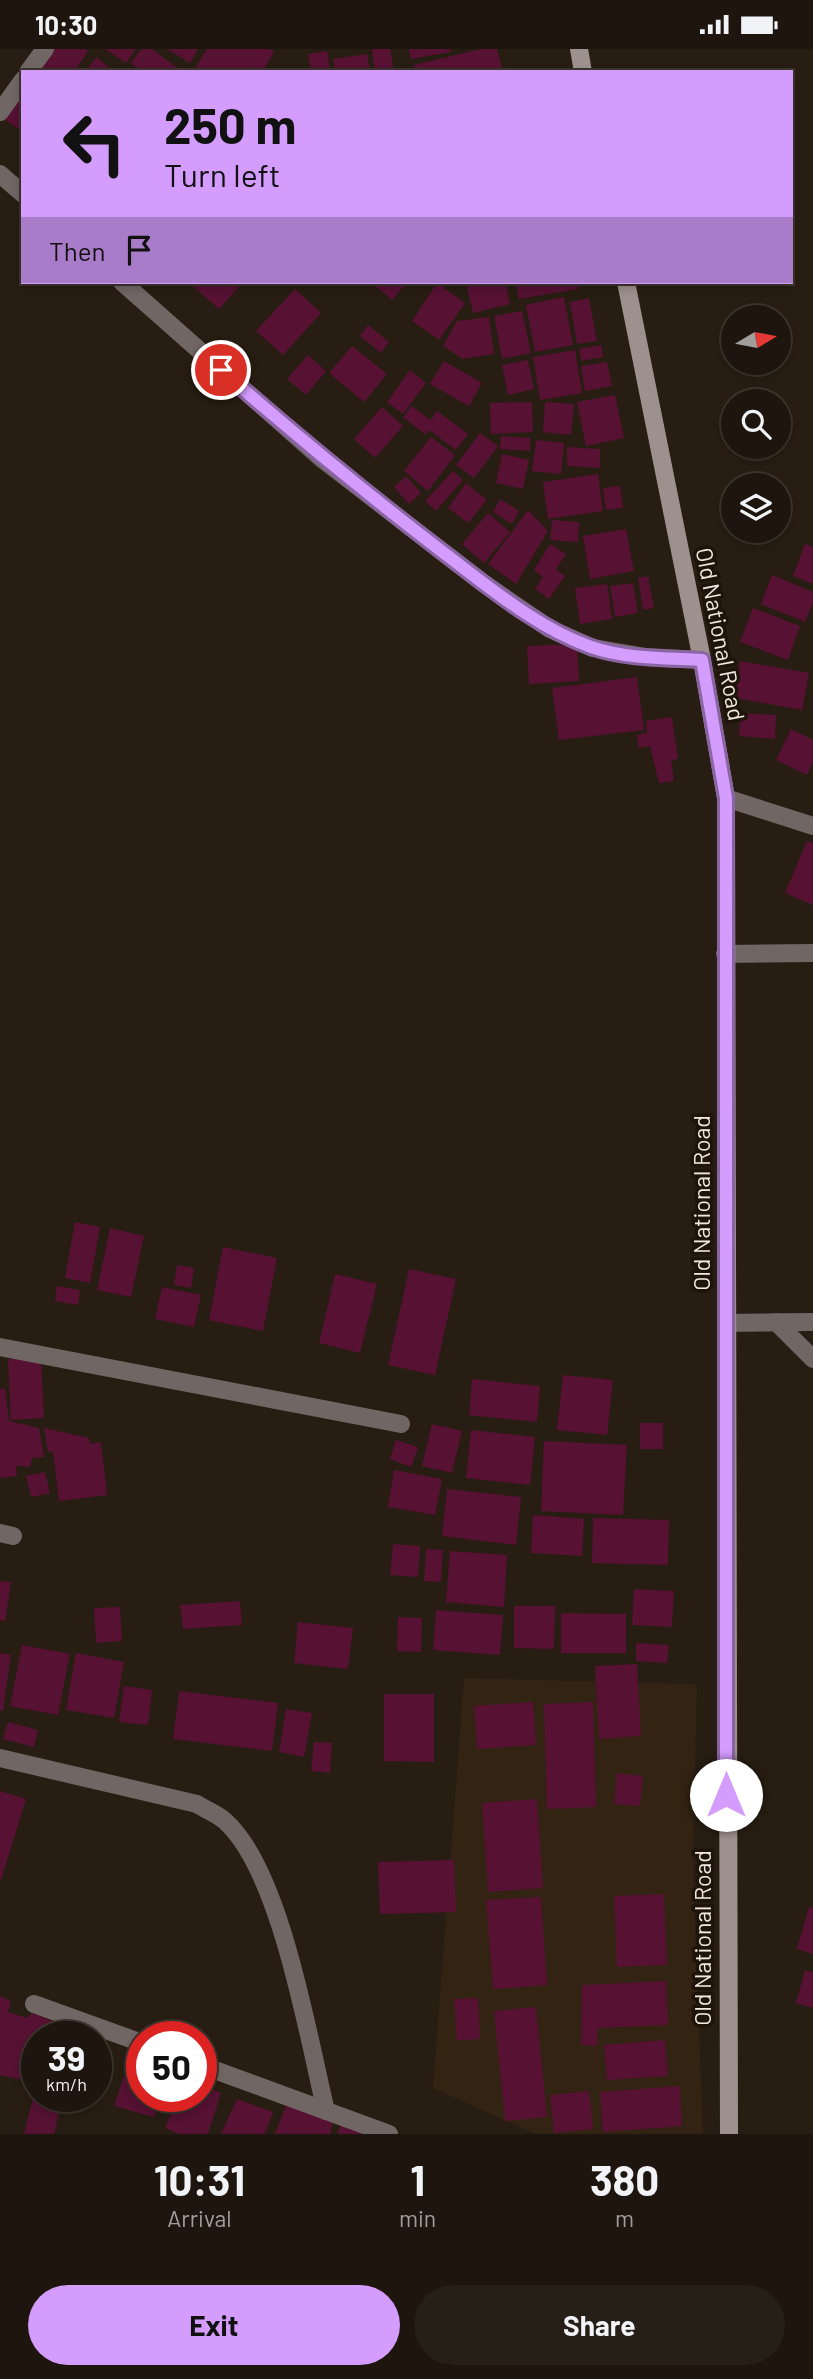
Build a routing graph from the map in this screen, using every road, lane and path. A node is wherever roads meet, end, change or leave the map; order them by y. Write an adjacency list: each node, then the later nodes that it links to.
1 (45, 49): 3 (street)
2 (579, 49): 4 (main road)
3 (30, 70)
4 (583, 70)
5 (21, 83): 6 (street)
6 (0, 112)
7 (0, 174): 8 (street)
8 (21, 192)
9 (124, 284): 11 (street)
10 (626, 284): 11 (main road, Old National Road)
11 (702, 660): 12 (main road, Old National Road)
12 (726, 798): 13 (street); 15 (main road, Old National Road)
13 (813, 826)
14 (813, 953): 15 (street)
15 (725, 954): 18 (main road, Old National Road)
16 (776, 1322): 17 (street); 18 (street); 20 (street)
17 (813, 1322)
18 (726, 1323): 28 (main road, Old National Road)
19 (0, 1347): 21 (street)
20 (813, 1359)
21 (401, 1424)
22 (0, 1758): 26 (street)
23 (34, 2004): 24 (street)
24 (126, 2037)
25 (217, 2071): 26 (street)
26 (326, 2111): 27 (street)
27 (389, 2134)
28 (729, 2134)

